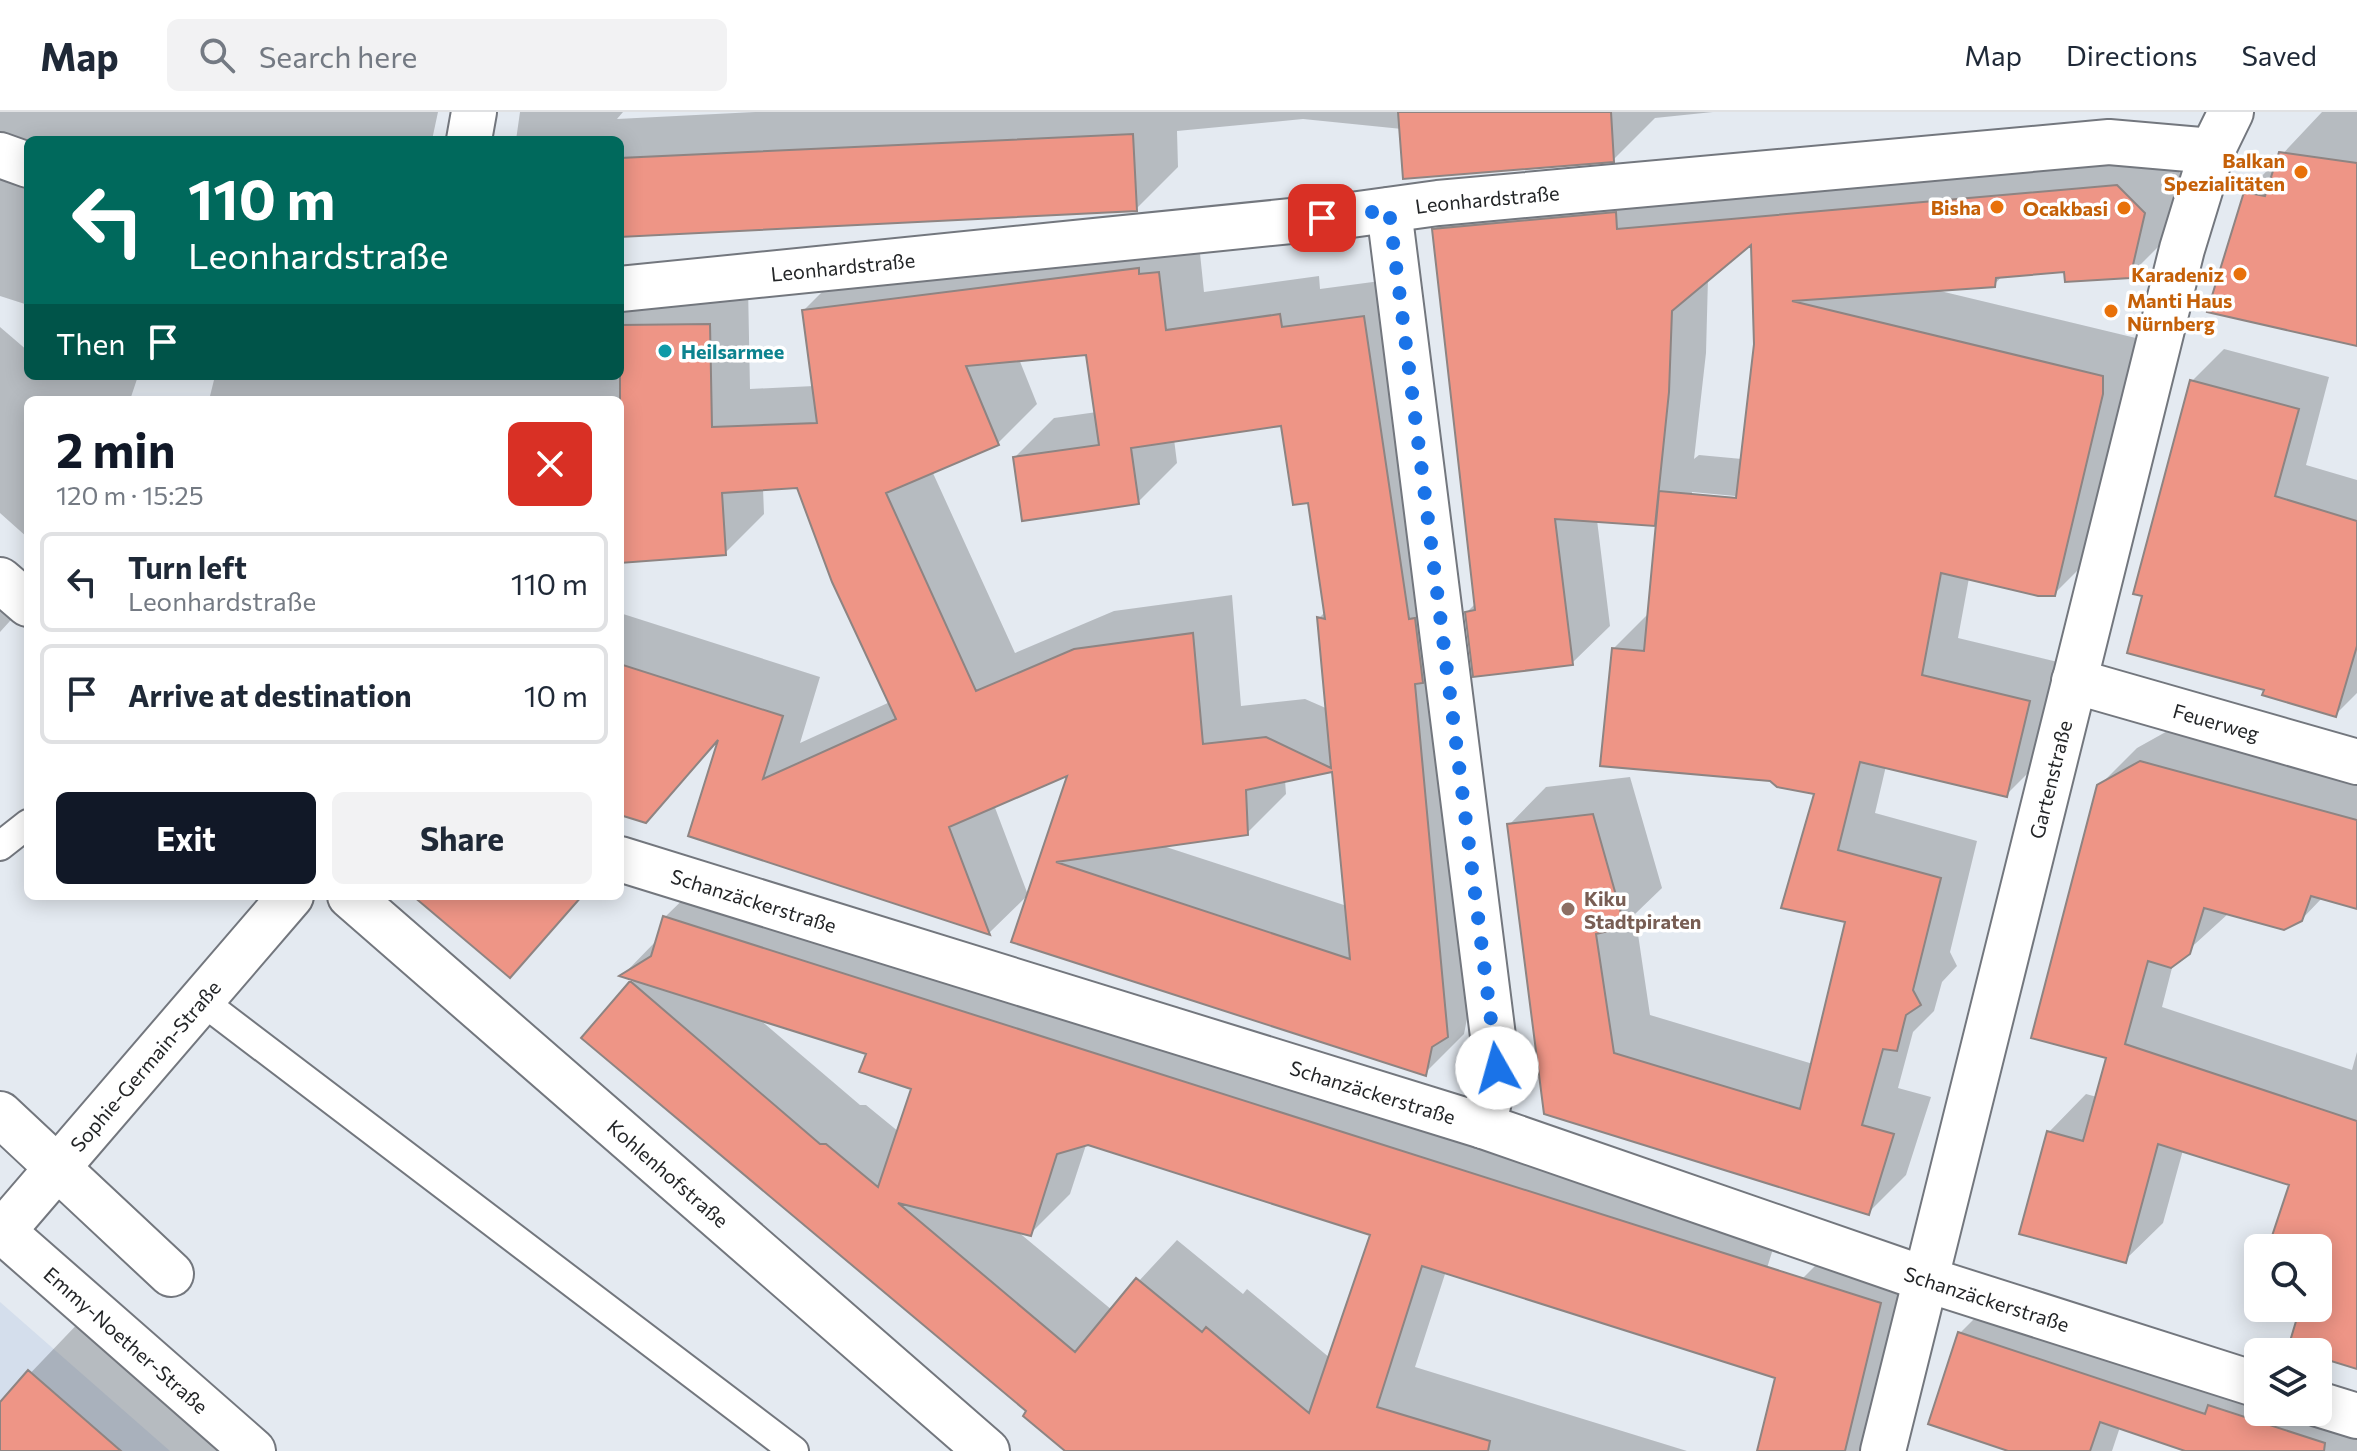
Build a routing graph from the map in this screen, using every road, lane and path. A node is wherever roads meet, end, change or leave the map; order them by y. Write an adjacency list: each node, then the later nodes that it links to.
1 (474, 112): 3 (street)
2 (2231, 112): 4 (street, Gartenstraße)
3 (470, 136)
4 (2212, 151): 7 (street, Leonhardstraße); 11 (street, Gartenstraße)
5 (0, 155): 6 (street)
6 (24, 164)
7 (1389, 210): 8 (street, Leonhardstraße); 20 (street)
8 (624, 289)
9 (0, 580): 10 (street)
10 (24, 601)
11 (2074, 681): 12 (street, Feuerweg); 24 (street, Gartenstraße)
12 (2357, 762)
13 (24, 827): 14 (lane)
14 (0, 846)
15 (630, 862): 20 (street, Schanzäckerstraße)
16 (288, 900): 18 (street, Sophie-Germain-Straße)
17 (355, 900): 30 (street, Kohlenhofstraße)
18 (202, 1001): 21 (street, Sophie-Germain-Straße); 29 (lane)
19 (0, 1114): 21 (street)
20 (1483, 1126): 24 (street, Schanzäckerstraße)
21 (59, 1169): 22 (street, Sophie-Germain-Straße); 23 (street)
22 (1, 1231): 28 (street, Emmy-Noether-Straße)
23 (171, 1274)
24 (1925, 1279): 25 (street, Schanzäckerstraße); 31 (street, Gartenstraße)
25 (2244, 1381)
26 (2332, 1408): 27 (street)
27 (2357, 1416)
28 (253, 1451)
29 (794, 1451)
30 (987, 1451)
31 (1883, 1451)

